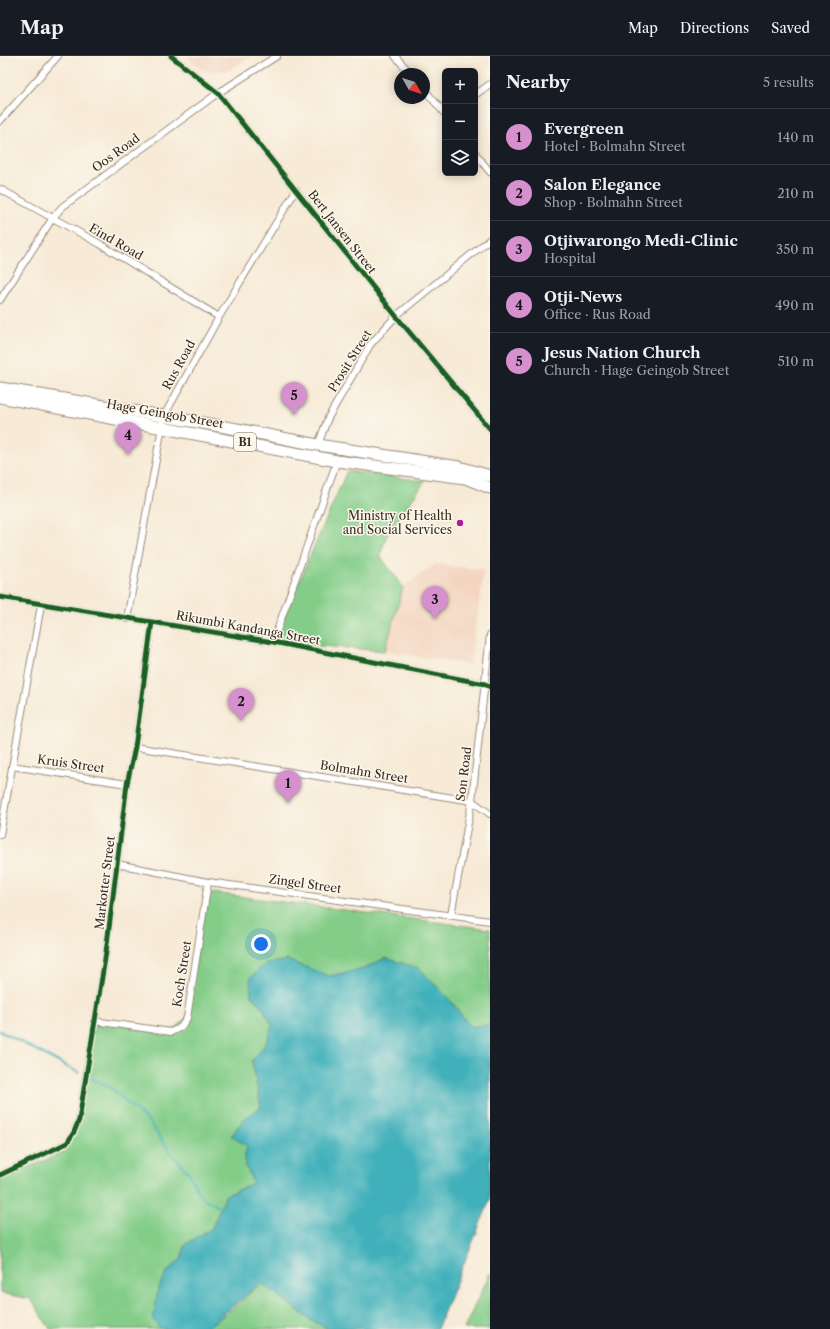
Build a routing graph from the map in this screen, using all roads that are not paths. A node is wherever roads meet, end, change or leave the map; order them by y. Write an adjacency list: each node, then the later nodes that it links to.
1 (58, 56): 11 (street)
2 (171, 56): 7 (street, Bert Jansen Street)
3 (277, 56): 7 (street, Oos Road)
4 (396, 56): 5 (street)
5 (406, 68)
6 (490, 84): 8 (street)
7 (218, 93): 15 (street, Bert Jansen Street); 16 (street, Oos Road)
8 (478, 93)
9 (430, 96): 10 (street)
10 (442, 110)
11 (0, 121)
12 (478, 157): 13 (street)
13 (490, 172)
14 (0, 189): 16 (street, Eind Road)
15 (296, 190): 19 (street, Bert Jansen Street); 20 (street, Rus Road)
16 (52, 219): 18 (street, Oos Road); 20 (street, Eind Road)
17 (490, 238): 19 (street, Prosit Street)
18 (0, 300)
19 (396, 316): 25 (street, Bert Jansen Street); 26 (street, Prosit Street)
20 (219, 317): 23 (street, Rus Road)
21 (0, 388): 23 (highway, Hage Geingob Street / B1)
22 (0, 397): 24 (highway, Hage Geingob Street / B1)
23 (164, 416): 24 (street, Rus Road); 26 (highway, Hage Geingob Street / B1)
24 (161, 427): 27 (highway, Hage Geingob Street / B1); 32 (street, Rus Road)
25 (490, 429)
26 (318, 445): 28 (highway, Hage Geingob Street / B1)
27 (337, 460): 29 (highway, Hage Geingob Street / B1); 35 (street)
28 (490, 476)
29 (490, 488)
30 (0, 597): 31 (street, Rikumbi Kandanga Street)
31 (41, 605): 32 (street, Rikumbi Kandanga Street); 38 (street)
32 (127, 619): 33 (street, Rikumbi Kandanga Street)
33 (152, 622): 35 (street, Rikumbi Kandanga Street); 37 (street, Markotter Street)
34 (490, 635): 36 (street, Son Road)
35 (273, 642): 36 (street, Rikumbi Kandanga Street)
36 (488, 685): 40 (street, Son Road)
37 (135, 747): 39 (street, Markotter Street); 40 (street, Bolmahn Street)
38 (12, 766): 39 (street, Kruis Street); 42 (street)
39 (127, 784): 43 (street, Markotter Street)
40 (472, 801): 41 (street, Bolmahn Street); 45 (street, Son Road)
41 (490, 814)
42 (0, 835)
43 (117, 864): 44 (street, Zingel Street); 47 (street, Markotter Street)
44 (208, 882): 45 (street, Zingel Street); 47 (street, Koch Street)
45 (451, 916): 46 (street, Zingel Street)
46 (490, 921)
47 (94, 1021): 48 (street, Markotter Street)
48 (0, 1175)

